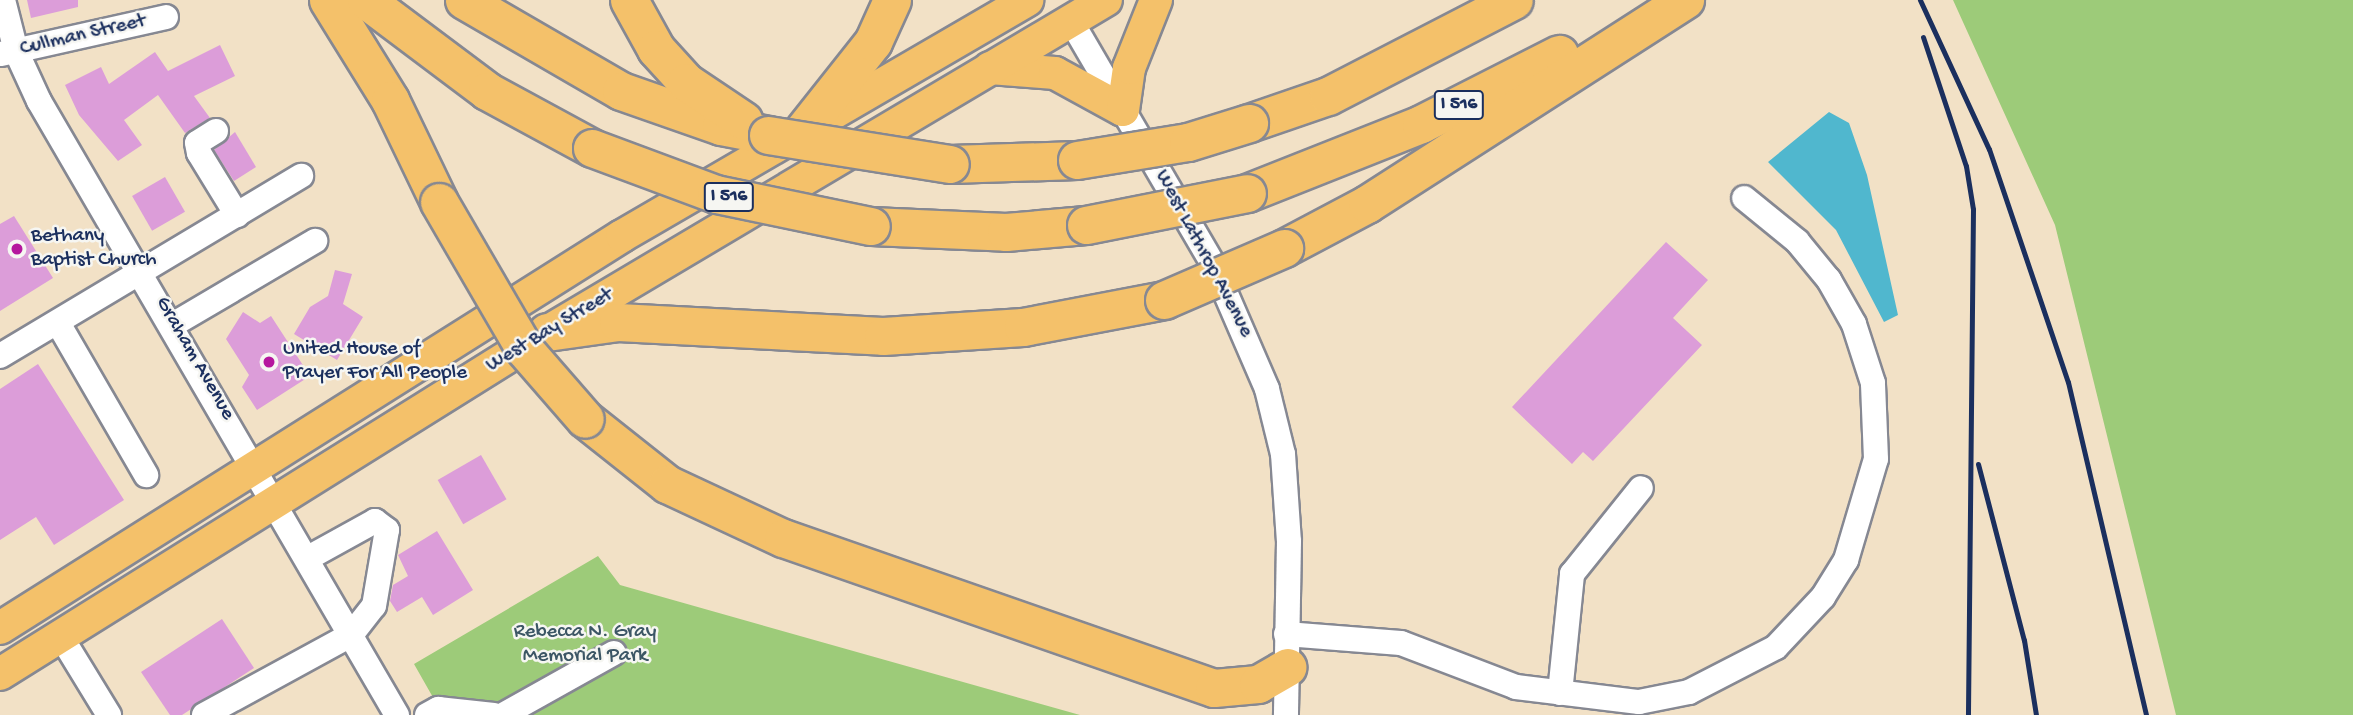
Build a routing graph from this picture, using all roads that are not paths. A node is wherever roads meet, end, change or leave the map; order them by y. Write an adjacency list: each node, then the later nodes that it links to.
1 (3, 0): 17 (street, Graham Avenue)
2 (328, 0): 43 (highway, bridge)
3 (366, 0): 12 (highway, I 516, bridge)
4 (464, 0): 20 (highway)
5 (629, 0): 20 (highway)
6 (892, 0): 21 (highway)
7 (979, 0): 16 (main road)
8 (1027, 0): 16 (main road, West Bay Street)
9 (1106, 0): 14 (main road, West Bay Street)
10 (1156, 0): 19 (main road)
11 (1514, 0): 20 (highway, bridge)
12 (1663, 0)
13 (1685, 0): 30 (highway, bridge)
14 (1065, 11): 18 (main road, West Bay Street); 19 (street, West Lathrop Avenue)
15 (166, 17): 17 (street, Cullman Street)
16 (945, 47): 21 (main road, West Bay Street)
17 (8, 52): 27 (street, Graham Avenue)
18 (988, 68): 19 (main road); 30 (main road, West Bay Street)
19 (1123, 110): 40 (street, West Lathrop Avenue)
20 (723, 118)
21 (804, 129): 32 (main road, West Bay Street)
22 (216, 131): 25 (street)
23 (301, 176): 25 (street)
24 (1744, 198): 44 (street)
25 (237, 215): 27 (street)
26 (315, 241): 29 (street)
27 (143, 272): 28 (street); 29 (street, Graham Avenue)
28 (58, 323): 31 (street); 33 (street)
29 (174, 324): 32 (street, Graham Avenue)
30 (547, 332): 35 (main road, West Bay Street)
31 (0, 356)
32 (257, 469): 35 (street, Graham Avenue); 37 (main road, West Bay Street)
33 (146, 475)
34 (1641, 488): 44 (street)
35 (275, 500): 36 (street, Graham Avenue); 38 (main road, West Bay Street)
36 (308, 558): 39 (street, Graham Avenue); 39 (street)
37 (0, 628)
38 (60, 635): 42 (main road, West Bay Street); 45 (street)
39 (351, 635): 46 (street); 47 (street, Graham Avenue)
40 (1287, 651): 43 (highway); 44 (street); 52 (street, West Lathrop Avenue)
41 (614, 653): 50 (street)
42 (0, 674)
43 (1174, 675): 51 (highway)
44 (1560, 692)
45 (109, 715)
46 (204, 715)
47 (397, 715)
48 (427, 715): 49 (street)
49 (494, 715)
50 (503, 715)
51 (1219, 715)
52 (1286, 715)

